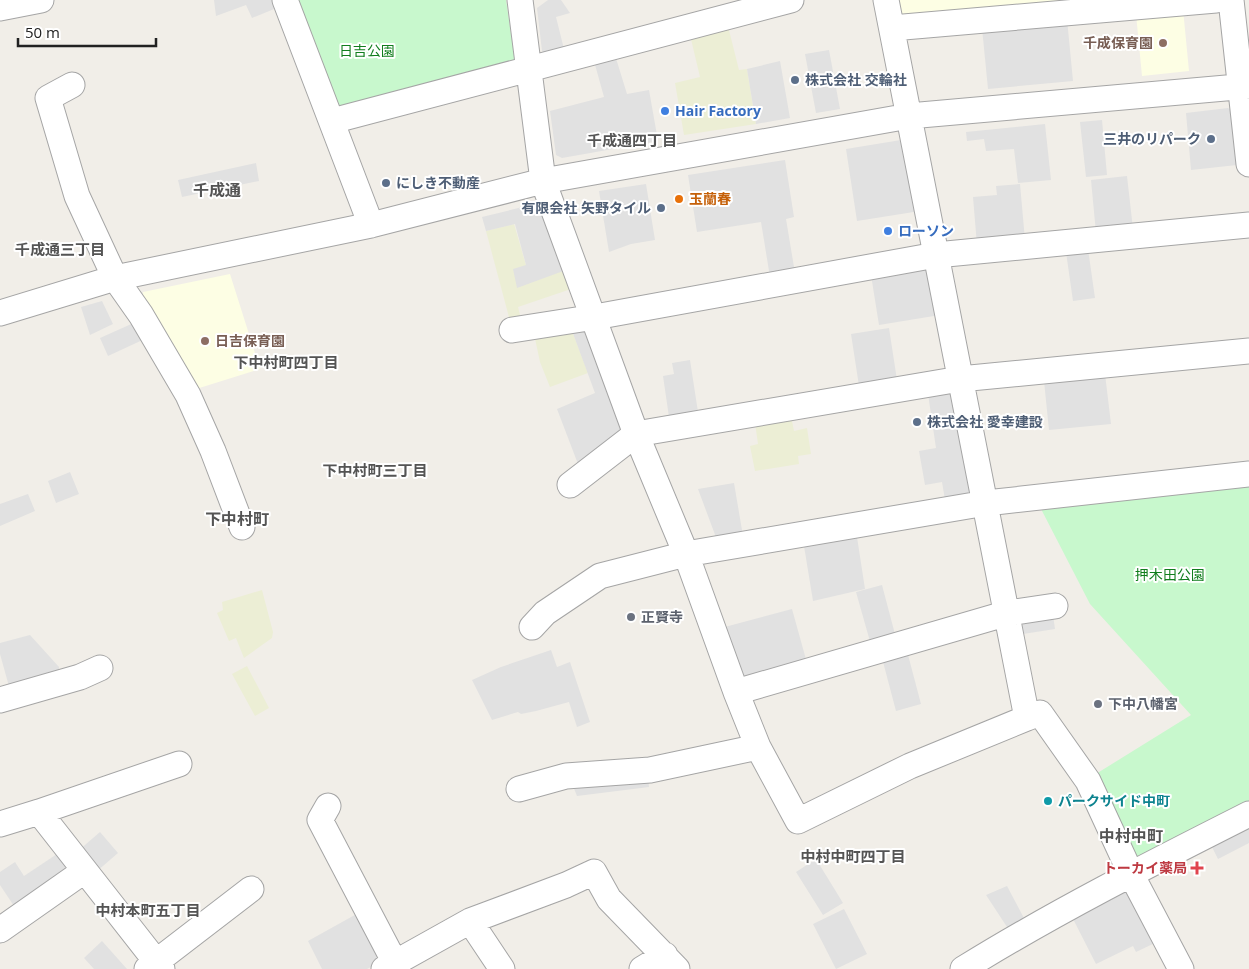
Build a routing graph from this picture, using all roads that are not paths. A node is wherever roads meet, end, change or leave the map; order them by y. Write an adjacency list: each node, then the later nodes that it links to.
1 (41, 0): 8 (street)
2 (284, 0): 14 (street)
3 (791, 0): 10 (street)
4 (886, 0): 9 (street)
5 (1216, 0): 9 (street)
6 (1231, 0): 12 (street)
7 (525, 3): 10 (street)
8 (0, 8)
9 (892, 28): 13 (street)
10 (529, 69): 14 (street); 16 (street)
11 (72, 85): 20 (street)
12 (1245, 86): 13 (street); 15 (street)
13 (909, 116): 16 (street); 19 (street)
14 (332, 121): 17 (street)
15 (1249, 164)
16 (544, 181): 17 (street); 22 (street)
17 (371, 225): 20 (street)
18 (1249, 225): 19 (street)
19 (936, 255): 22 (street); 25 (street)
20 (115, 278): 21 (street); 30 (street)
21 (0, 313)
22 (595, 317): 23 (street); 26 (street)
23 (512, 330)
24 (1249, 350): 25 (street)
25 (960, 380): 26 (street); 29 (street)
26 (636, 434): 28 (street); 31 (street)
27 (1249, 474): 29 (street)
28 (570, 484)
29 (986, 503): 31 (street); 33 (street)
30 (242, 527)
31 (686, 554): 34 (street); 36 (street)
32 (1055, 606): 33 (street)
33 (1008, 613): 36 (street); 38 (street)
34 (532, 627)
35 (100, 668): 37 (street)
36 (736, 692): 39 (street)
37 (0, 700)
38 (1028, 718): 39 (street); 47 (street)
39 (758, 747): 41 (street)
40 (179, 764): 43 (street)
41 (519, 789)
42 (328, 806): 53 (street)
43 (39, 812): 45 (street); 46 (street)
44 (1249, 814): 47 (street)
45 (0, 824)
46 (84, 871): 50 (street); 52 (street)
47 (1131, 874): 56 (street); 57 (street)
48 (251, 889): 52 (street)
49 (470, 921): 51 (street); 53 (street); 54 (street)
50 (0, 930)
51 (671, 962): 55 (street)
52 (155, 966)
53 (389, 966)
54 (502, 969)
55 (642, 969)
56 (963, 969)
57 (1182, 969)

